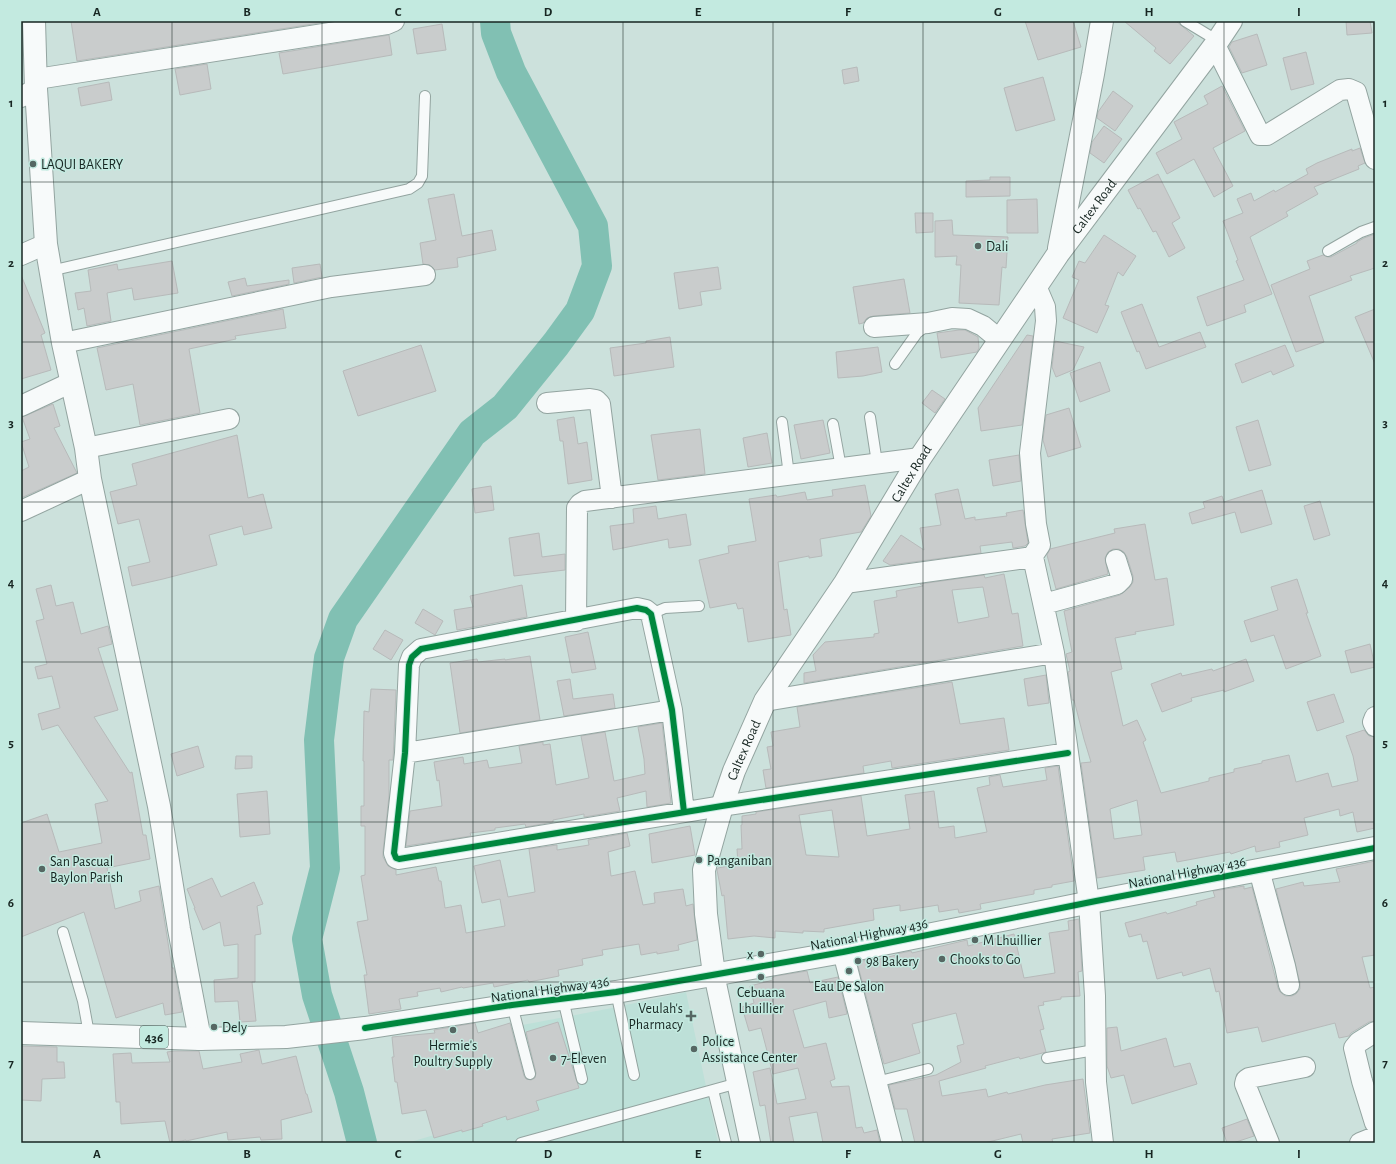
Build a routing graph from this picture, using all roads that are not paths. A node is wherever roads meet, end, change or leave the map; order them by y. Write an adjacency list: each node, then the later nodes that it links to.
1 (34, 21): 7 (street)
2 (394, 21): 7 (street)
3 (1102, 21): 13 (street)
4 (1185, 21): 6 (lane)
5 (1231, 21): 6 (street, Caltex Road)
6 (1216, 43): 9 (street); 13 (street, Caltex Road)
7 (31, 88): 11 (street)
8 (425, 96): 15 (lane)
9 (1375, 159)
10 (1375, 227): 12 (lane)
11 (46, 244): 14 (street); 15 (street)
12 (1328, 251)
13 (1058, 254): 17 (street, Caltex Road)
14 (21, 255)
15 (50, 271): 21 (street)
16 (425, 275): 21 (street)
17 (1036, 286): 20 (street, Caltex Road); 38 (street)
18 (928, 323): 19 (street); 20 (street); 22 (lane)
19 (874, 327)
20 (1000, 340): 31 (street, Caltex Road)
21 (63, 343): 23 (street)
22 (895, 364)
23 (72, 382): 25 (street); 30 (street)
24 (547, 403): 36 (street)
25 (21, 406)
26 (870, 417): 32 (lane)
27 (229, 419): 30 (street)
28 (782, 422): 34 (lane)
29 (834, 424): 33 (lane)
30 (86, 448): 35 (street)
31 (920, 458): 32 (street); 40 (street, Caltex Road)
32 (877, 463): 33 (street)
33 (841, 468): 34 (street)
34 (789, 475): 36 (street)
35 (90, 479): 37 (street); 67 (street)
36 (612, 498): 44 (street)
37 (21, 511)
38 (1032, 557): 40 (street); 41 (street)
39 (1116, 560): 41 (street)
40 (845, 583): 46 (street, Caltex Road)
41 (1044, 604): 45 (street)
42 (699, 606): 43 (lane)
43 (651, 614): 44 (street); 47 (street)
44 (576, 621): 50 (street)
45 (1054, 653): 46 (street); 51 (street)
46 (765, 701): 52 (street, Caltex Road)
47 (672, 710): 50 (street); 53 (street)
48 (1375, 717): 49 (street)
49 (1375, 726)
50 (405, 753): 53 (street)
51 (1068, 753): 52 (street); 56 (street)
52 (722, 806): 53 (street); 59 (street, Caltex Road)
53 (684, 812)
54 (1375, 848): 55 (street, National Highway 436 / 436)
55 (1259, 870): 56 (street, National Highway 436 / 436); 60 (street)
56 (1089, 902): 58 (street, National Highway 436 / 436); 68 (street)
57 (63, 932): 66 (lane)
58 (843, 952): 59 (street, National Highway 436 / 436); 75 (street)
59 (714, 974): 61 (street, National Highway 436 / 436); 76 (street)
60 (1289, 985)
61 (616, 992): 62 (street, National Highway 436 / 436); 73 (lane)
62 (563, 999): 63 (street, National Highway 436 / 436); 74 (lane)
63 (512, 1006): 67 (street, National Highway 436 / 436); 72 (lane)
64 (1375, 1032): 78 (street)
65 (21, 1033): 66 (street, National Highway 436 / 436)
66 (90, 1034): 67 (street, National Highway 436 / 436)
67 (200, 1039)
68 (1096, 1050): 69 (lane); 84 (street)
69 (1047, 1058)
70 (1305, 1067): 85 (street)
71 (928, 1069): 75 (lane)
72 (530, 1074)
73 (634, 1075)
74 (582, 1079)
75 (876, 1082): 83 (street)
76 (738, 1083): 77 (lane); 82 (street)
77 (713, 1090): 80 (lane); 81 (lane)
78 (1375, 1123)
79 (1375, 1137): 86 (street)
80 (521, 1143)
81 (726, 1143)
82 (750, 1143)
83 (892, 1143)
84 (1103, 1143)
85 (1269, 1143)
86 (1360, 1143)

